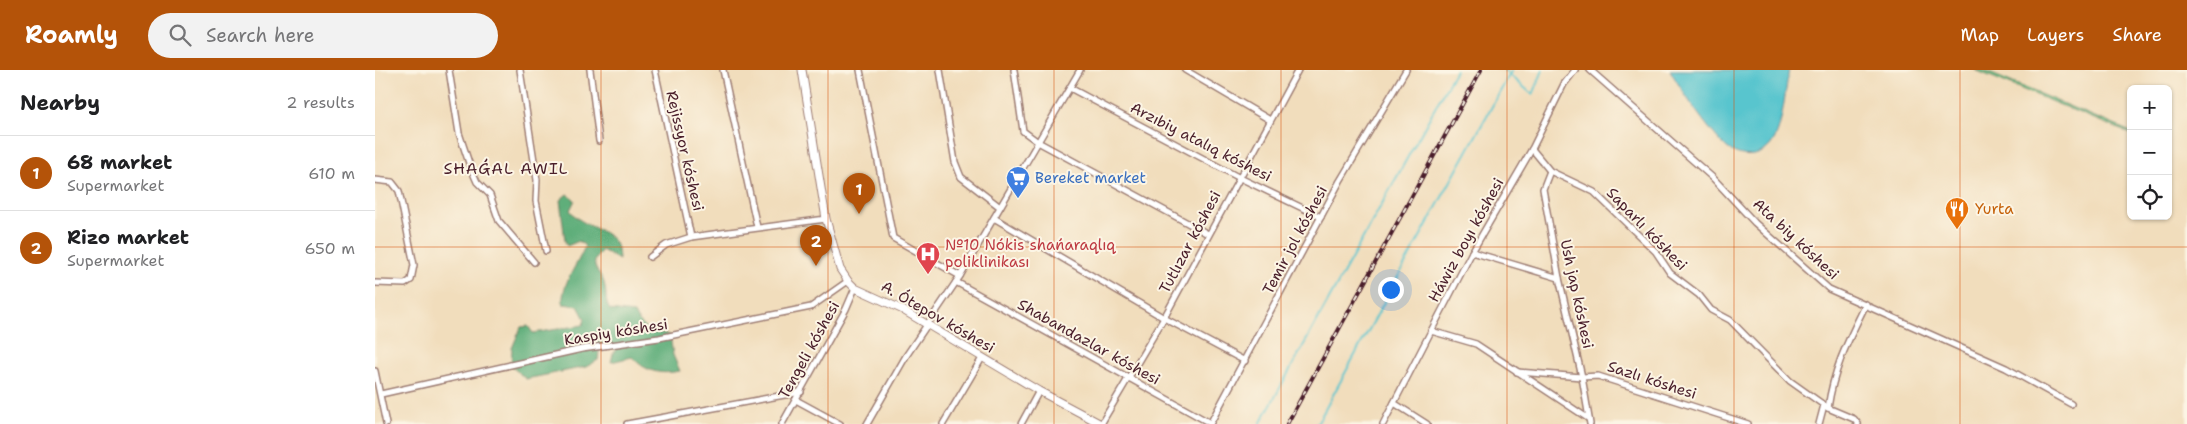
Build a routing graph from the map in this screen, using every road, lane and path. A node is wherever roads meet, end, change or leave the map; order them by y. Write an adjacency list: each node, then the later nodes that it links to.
1 (449, 70): 34 (street)
2 (521, 70): 31 (street)
3 (590, 70): 18 (street)
4 (655, 70): 30 (street, Rejissyor kóshesi)
5 (723, 70): 28 (street)
6 (802, 70): 27 (street, A. Ótepov kóshesi)
7 (860, 70): 35 (street)
8 (940, 70): 24 (street)
9 (1014, 70): 19 (street)
10 (1080, 70): 16 (street)
11 (1185, 70): 17 (street)
12 (1298, 70): 17 (street, Tutlızar kóshesi)
13 (1406, 70): 25 (street, Temir jol kóshesi)
14 (1575, 70): 20 (street, Háwiz boyı kóshesi)
15 (1589, 70): 41 (street, Ata biy kóshesi)
16 (1070, 88): 19 (street); 22 (street, Arzıbiy atalıq kóshesi)
17 (1270, 120): 22 (street, Tutlızar kóshesi)
18 (599, 141)
19 (1038, 142): 24 (street); 29 (street)
20 (1532, 149): 21 (street, Saparlı kóshesi); 32 (street, Háwiz boyı kóshesi)
21 (1550, 171): 36 (street, Ush jap kóshesi); 57 (street, Saparlı kóshesi)
22 (1238, 178): 25 (street, Arzıbiy atalıq kóshesi); 29 (street, Tutlızar kóshesi)
23 (375, 180): 39 (street)
24 (1000, 207): 26 (street)
25 (1321, 217): 46 (street, Temir jol kóshesi)
26 (994, 218): 35 (street); 42 (street)
27 (826, 219): 28 (street); 37 (street, A. Ótepov kóshesi)
28 (757, 227): 30 (street)
29 (1207, 234): 42 (street, Tutlızar kóshesi)
30 (691, 237): 33 (street)
31 (546, 251)
32 (1472, 252): 36 (street); 44 (street, Háwiz boyı kóshesi)
33 (650, 258)
34 (534, 262)
35 (960, 276): 38 (street)
36 (1559, 278): 49 (street, Ush jap kóshesi)
37 (848, 281): 40 (street, A. Ótepov kóshesi); 53 (street, Kaspiy kóshesi)
38 (956, 282): 43 (street); 50 (street, Shabandazlar kóshesi)
39 (375, 283)
40 (855, 288): 43 (street, A. Ótepov kóshesi); 52 (street, Tengeli kóshesi)
41 (1866, 304): 56 (street, Ata biy kóshesi); 57 (street)
42 (1164, 318): 46 (street); 50 (street, Tutlızar kóshesi)
43 (927, 323): 45 (street, A. Ótepov kóshesi); 64 (street)
44 (1431, 331): 48 (street, Sazlı kóshesi); 55 (street, Háwiz boyı kóshesi)
45 (983, 358): 51 (street, A. Ótepov kóshesi); 65 (street)
46 (1245, 361): 68 (street, Temir jol kóshesi)
47 (375, 371): 53 (street)
48 (1517, 372): 49 (street, Sazlı kóshesi); 59 (street, Sazlı kóshesi)
49 (1582, 377): 58 (street, Sazlı kóshesi); 59 (street, Ush jap kóshesi)
50 (1129, 379): 67 (street, Tutlızar kóshesi); 68 (street, Shabandazlar kóshesi)
51 (1039, 391): 66 (street); 67 (street, A. Ótepov kóshesi)
52 (801, 392): 54 (street, Tengeli kóshesi); 61 (street)
53 (381, 394): 60 (street)
54 (796, 400): 62 (street, Tengeli kóshesi); 63 (street)
55 (1394, 403): 69 (street, Háwiz boyı kóshesi); 70 (street)
56 (2071, 404)
57 (1826, 407): 72 (street); 73 (street, Saparlı kóshesi)
58 (1726, 421): 71 (street, Sazlı kóshesi)
59 (1589, 422)
60 (386, 424)
61 (627, 424)
62 (782, 424)
63 (839, 424)
64 (867, 424)
65 (943, 424)
66 (1021, 424)
67 (1101, 424)
68 (1210, 424)
69 (1383, 424)
70 (1427, 424)
71 (1748, 424)
72 (1819, 424)
73 (1858, 424)

